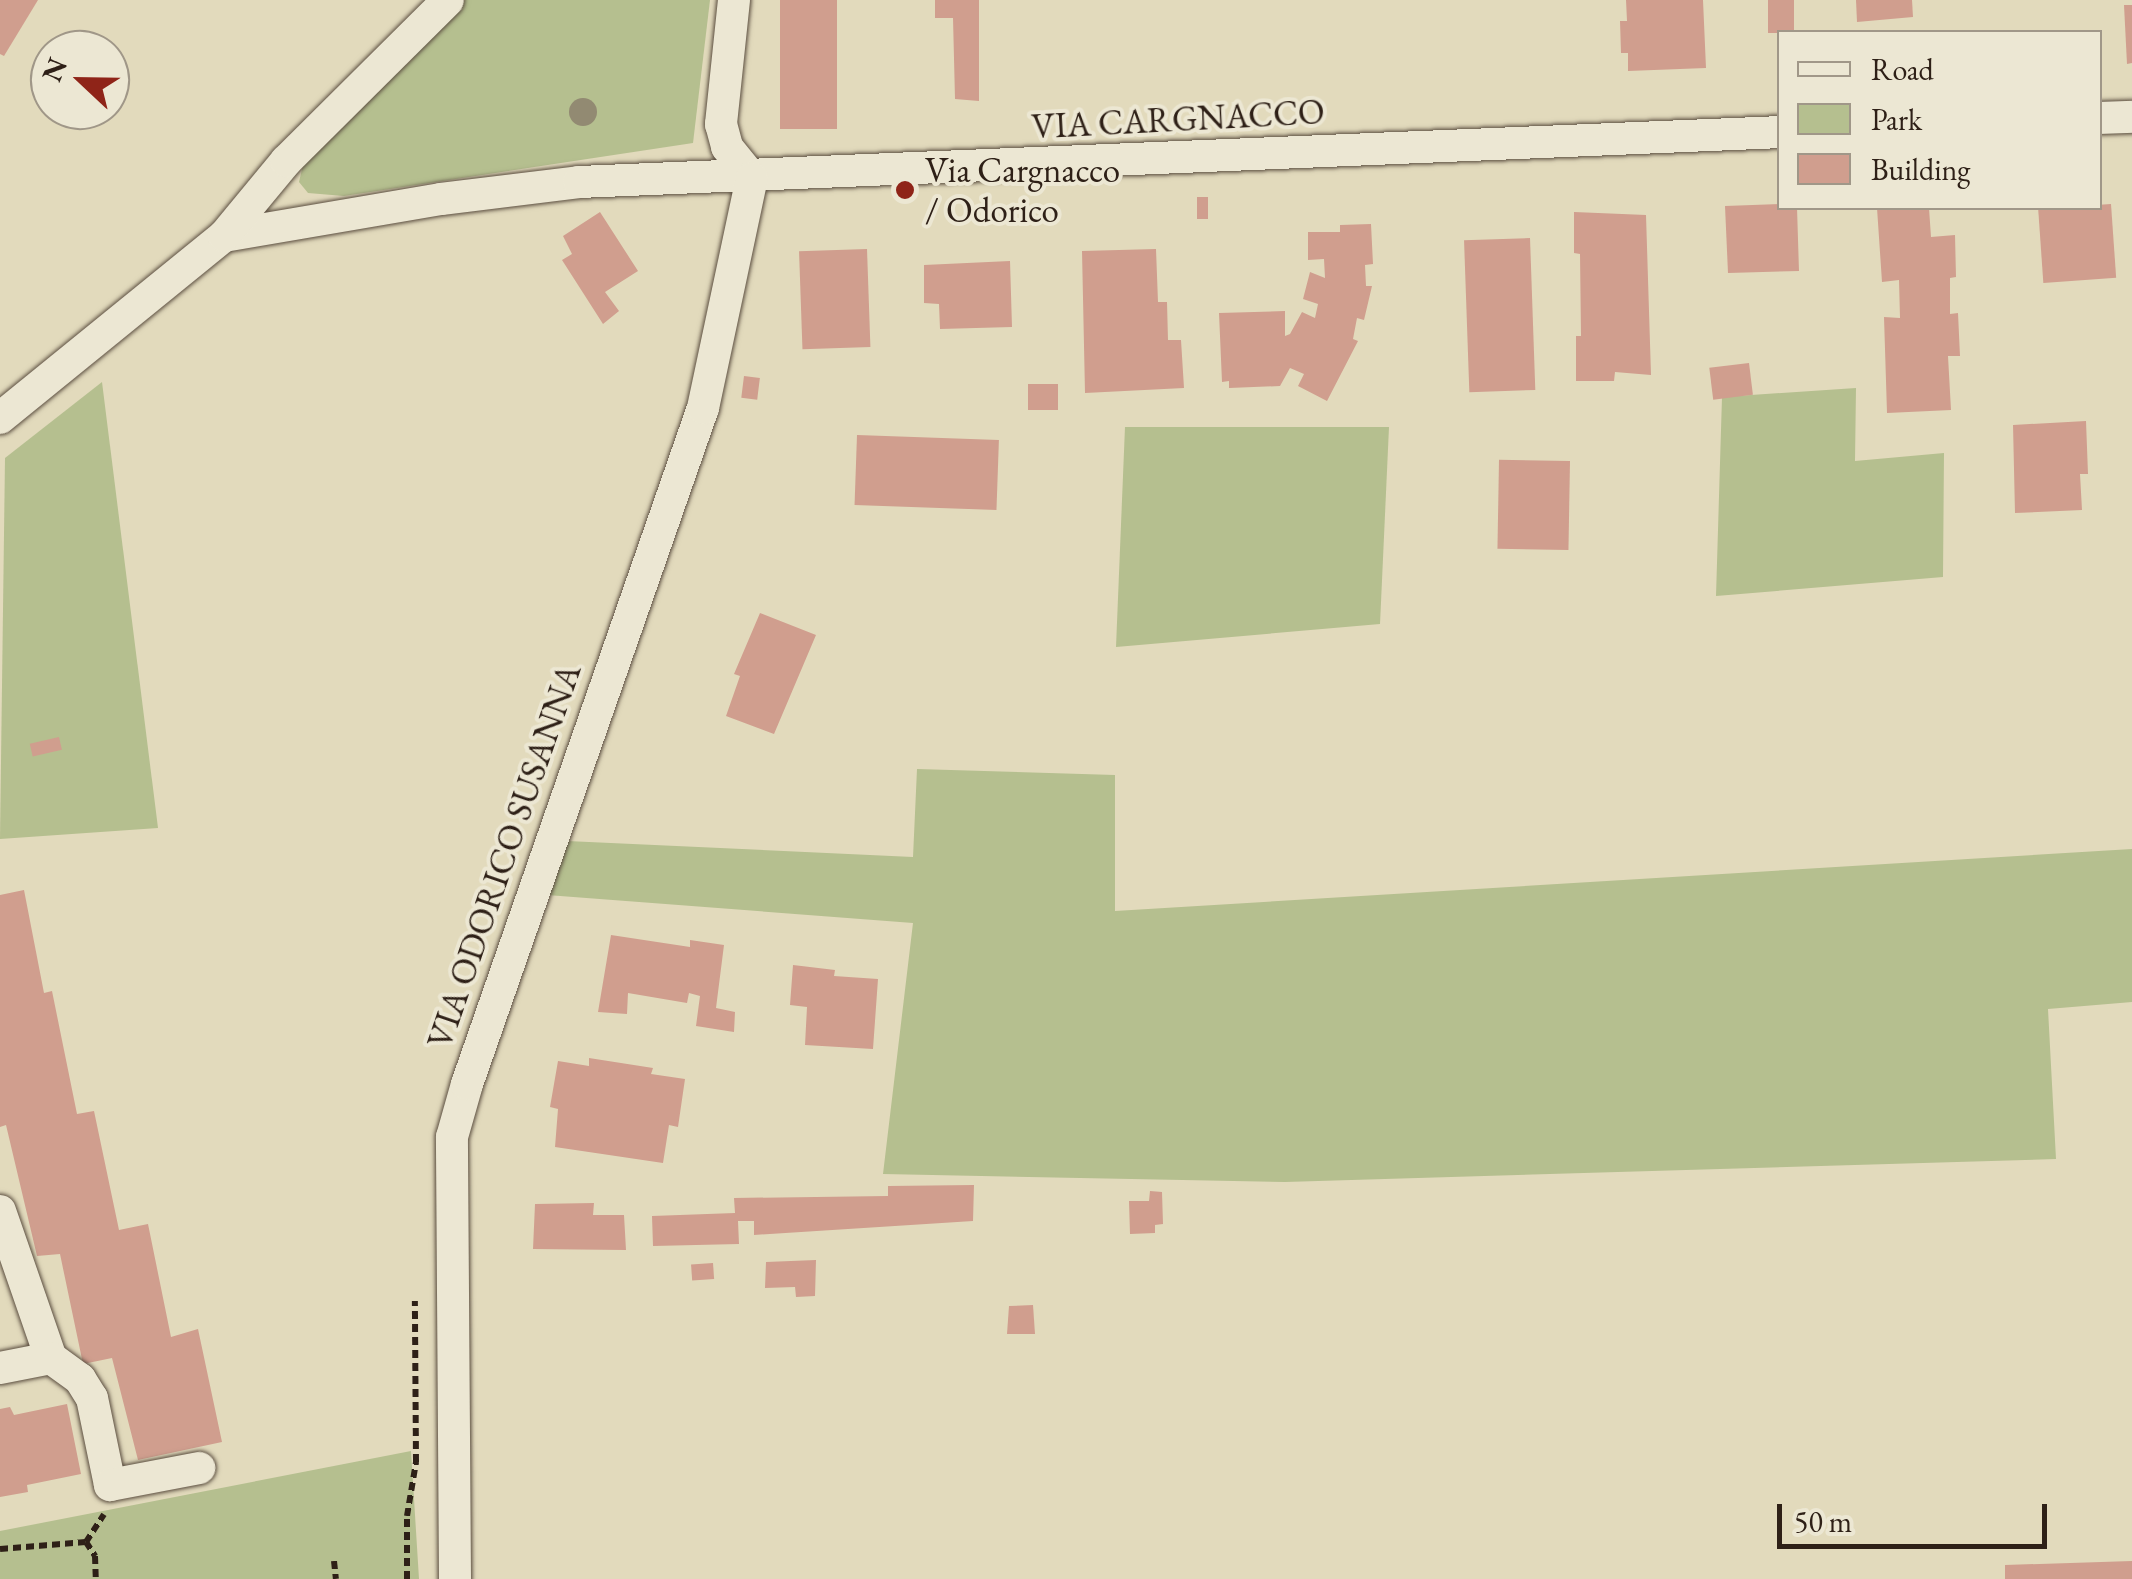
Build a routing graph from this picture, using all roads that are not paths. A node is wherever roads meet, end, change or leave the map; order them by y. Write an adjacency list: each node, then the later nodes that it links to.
1 (448, 0): 7 (street)
2 (734, 0): 6 (street)
3 (2132, 117): 4 (street)
4 (2102, 118)
5 (1777, 132): 6 (street, VIA CARGNACCO)
6 (752, 178): 7 (street, VIA CARGNACCO); 13 (street, VIA ODORICO SUSANNA)
7 (224, 236): 8 (street)
8 (0, 418)
9 (0, 1212): 10 (street)
10 (52, 1358): 11 (street); 12 (street)
11 (0, 1368)
12 (199, 1468)
13 (455, 1579)

